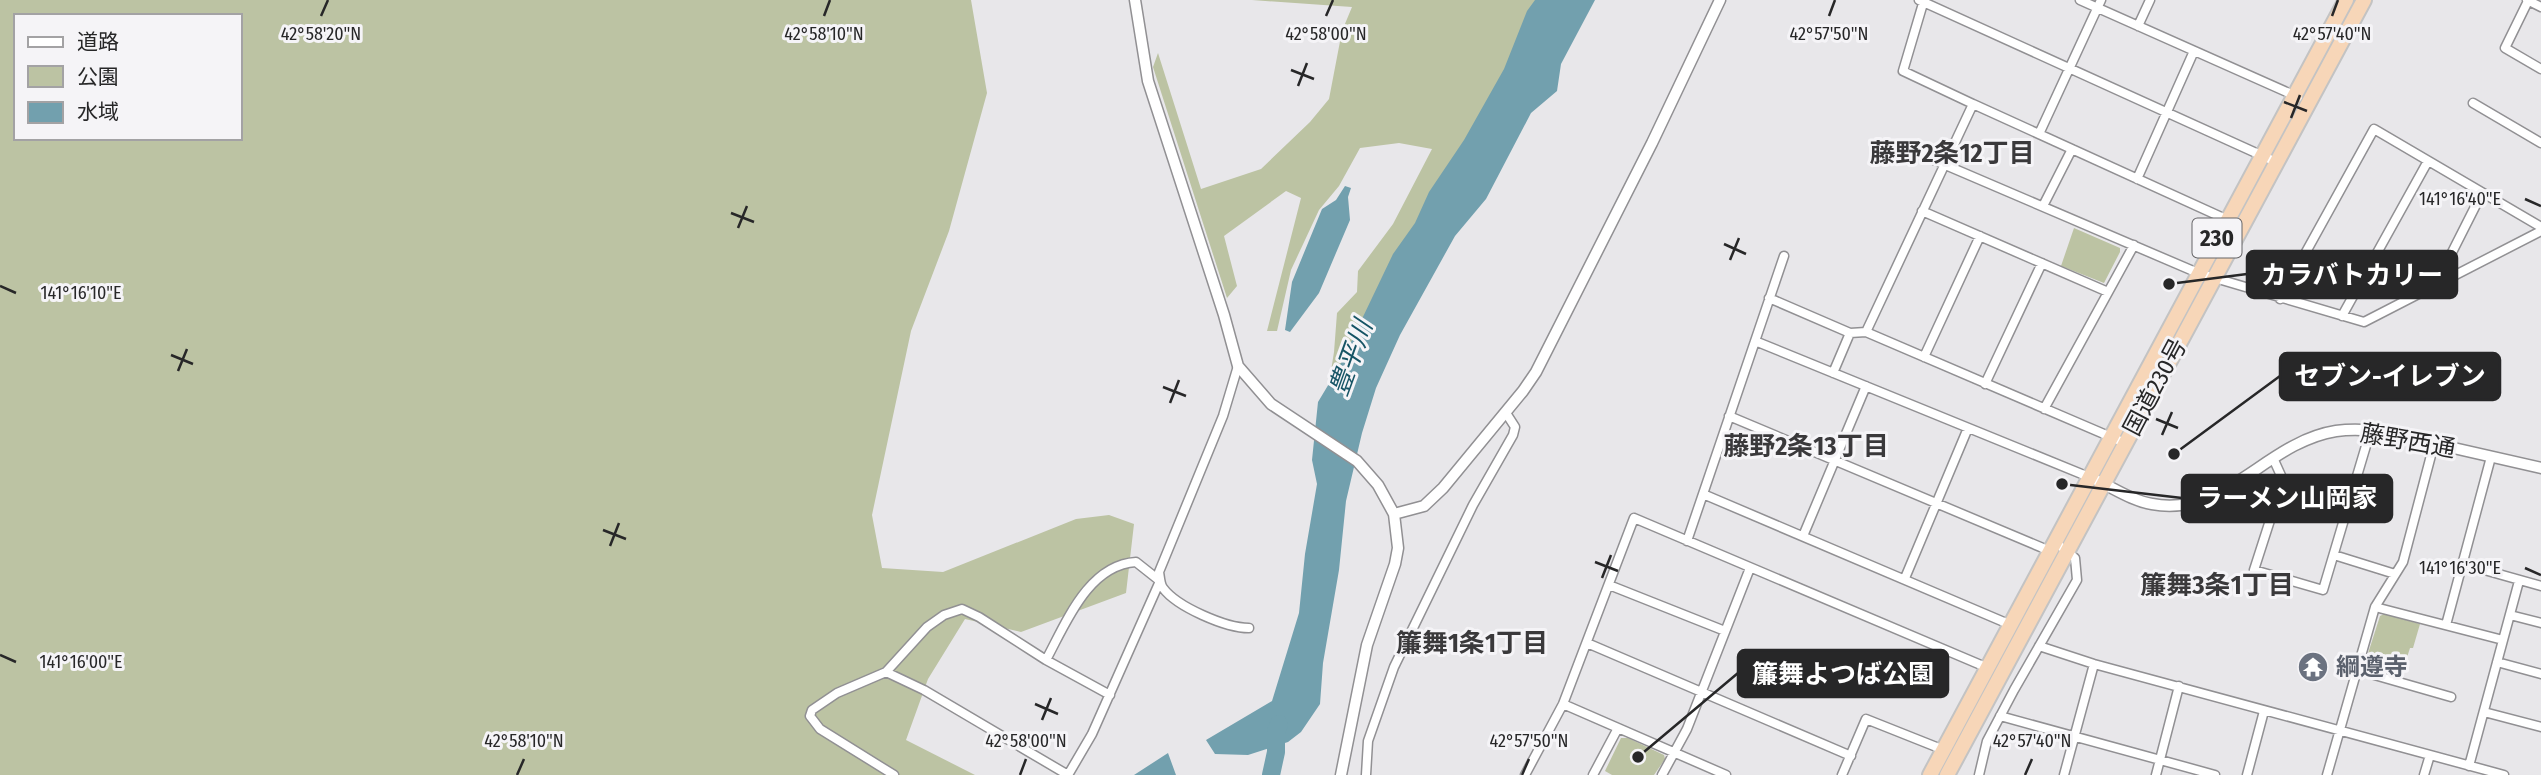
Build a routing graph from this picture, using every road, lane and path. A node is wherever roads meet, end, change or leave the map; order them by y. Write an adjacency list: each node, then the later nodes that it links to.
1 (1135, 0): 47 (street)
2 (1720, 0): 52 (street)
3 (2080, 0): 9 (street)
4 (2150, 0): 11 (street)
5 (2346, 0): 15 (highway, 国道230号 / 230)
6 (2364, 0): 16 (highway, 国道230号 / 230)
7 (1922, 1): 13 (street); 18 (street)
8 (2527, 1): 10 (street); 14 (street)
9 (2099, 4): 11 (street); 13 (street)
10 (2541, 8)
11 (2138, 26): 12 (street)
12 (2194, 51): 15 (street); 19 (street)
13 (2070, 67): 19 (street); 20 (street)
14 (2541, 69)
15 (2294, 95): 16 (street); 24 (highway, 国道230号 / 230)
16 (2308, 102): 24 (highway, 国道230号 / 230)
17 (2473, 103): 21 (street)
18 (1973, 104): 20 (street); 26 (street)
19 (2167, 111): 24 (street); 27 (street)
20 (2039, 134): 22 (street)
21 (2541, 143)
22 (2072, 149): 27 (street); 29 (street)
23 (1915, 152): 26 (street)
24 (2269, 158): 31 (highway, 国道230号 / 230)
25 (2428, 161): 28 (street); 41 (street); 42 (street)
26 (1945, 164): 29 (street); 30 (street)
27 (2137, 178): 31 (street)
28 (2482, 192): 32 (street); 38 (street)
29 (2043, 206): 34 (street)
30 (1922, 211): 33 (street); 43 (street)
31 (2234, 223): 37 (highway, 国道230号 / 230)
32 (2541, 229): 38 (street)
33 (1980, 236): 36 (street); 46 (street)
34 (2134, 245): 37 (street); 39 (street)
35 (1784, 256): 40 (street)
36 (2042, 263): 39 (street); 49 (street)
37 (2206, 276): 41 (street); 56 (highway, 国道230号 / 230)
38 (2434, 288): 42 (street)
39 (2108, 292): 51 (street)
40 (1769, 298): 44 (street); 45 (street)
41 (2280, 299): 42 (street)
42 (2342, 316)
43 (1866, 332): 44 (street); 46 (street)
44 (1850, 333): 48 (street)
45 (1755, 341): 48 (street); 53 (street)
46 (1924, 357): 49 (street)
47 (1238, 366): 66 (street); 75 (street)
48 (1833, 373): 50 (street)
49 (1985, 384): 51 (street)
50 (1866, 386): 54 (street); 60 (street)
51 (2044, 409): 56 (street)
52 (1506, 412): 66 (street); 117 (street)
53 (1729, 416): 60 (street); 64 (street)
54 (1968, 428): 62 (street); 65 (street)
55 (2371, 429): 57 (street, 藤野西通); 59 (street, 藤野西通); 70 (street)
56 (2118, 441): 62 (highway, 国道230号 / 230); 63 (highway, 国道230号 / 230)
57 (2434, 444): 58 (street, 藤野西通); 73 (street)
58 (2491, 457): 61 (street, 藤野西通); 71 (street)
59 (2273, 458): 63 (street, 藤野西通); 70 (street)
60 (1835, 460): 65 (street); 67 (street)
61 (2541, 468)
62 (2089, 477): 63 (street, 藤野西通); 69 (highway, 国道230号 / 230)
63 (2104, 484): 69 (highway, 国道230号 / 230)
64 (1703, 494): 67 (street); 68 (street)
65 (1936, 502): 69 (street); 74 (street)
66 (1394, 514): 116 (street)
67 (1802, 536): 74 (street)
68 (1687, 541): 72 (street); 77 (street)
69 (2057, 548): 82 (highway, 国道230号 / 230); 88 (street); 124 (highway, 国道230号 / 230)
70 (2334, 555): 73 (street)
71 (2463, 564): 76 (street); 83 (street)
72 (1750, 568): 85 (street); 92 (street)
73 (2395, 574): 79 (street)
74 (1905, 578): 82 (street)
75 (1160, 581): 84 (street); 89 (street); 98 (street)
76 (2519, 581): 78 (street); 80 (street)
77 (1609, 585): 85 (street); 87 (street)
78 (2541, 586)
79 (2375, 607): 83 (street); 93 (street)
80 (2510, 615): 81 (street); 86 (street)
81 (2541, 623)
82 (2011, 625): 92 (highway, 国道230号 / 230)
83 (2446, 625): 86 (street)
84 (1249, 628)
85 (1726, 631): 97 (street)
86 (2503, 640): 90 (street)
87 (1587, 643): 97 (street); 100 (street)
88 (2039, 646): 91 (street); 103 (street)
89 (1046, 660): 94 (street); 98 (street)
90 (2497, 662): 95 (street); 102 (street)
91 (2094, 664): 96 (street); 107 (street)
92 (1988, 668): 108 (highway, 国道230号 / 230)
93 (2357, 670): 99 (street); 106 (street)
94 (886, 672): 114 (street); 115 (street)
95 (2541, 674)
96 (2179, 686): 101 (street); 112 (street)
97 (1701, 693): 109 (street); 111 (street)
98 (1110, 695): 115 (street)
99 (2451, 697)
100 (1563, 704): 105 (street); 118 (street)
101 (2264, 711): 106 (street); 129 (street)
102 (2484, 712): 104 (street); 113 (street)
103 (2000, 716): 107 (street); 125 (street)
104 (2541, 727)
105 (1618, 728): 109 (street); 119 (street)
106 (2339, 731): 110 (street); 130 (street)
107 (2075, 735): 112 (street); 126 (street)
108 (1944, 750): 111 (street); 123 (highway, 国道230号 / 230)
109 (1674, 753): 120 (street); 121 (street)
110 (2430, 755): 113 (street); 131 (street)
111 (1851, 756): 122 (street)
112 (2160, 759): 127 (street); 128 (street)
113 (2469, 766): 132 (street)
114 (894, 775)
115 (1068, 775)
116 (1341, 775)
117 (1366, 775)
118 (1525, 775)
119 (1593, 775)
120 (1662, 775)
121 (1726, 775)
122 (1842, 775)
123 (1930, 775)
124 (1947, 775)
125 (1979, 775)
126 (2064, 775)
127 (2155, 775)
128 (2215, 775)
129 (2247, 775)
130 (2328, 775)
131 (2424, 775)
132 (2504, 775)

